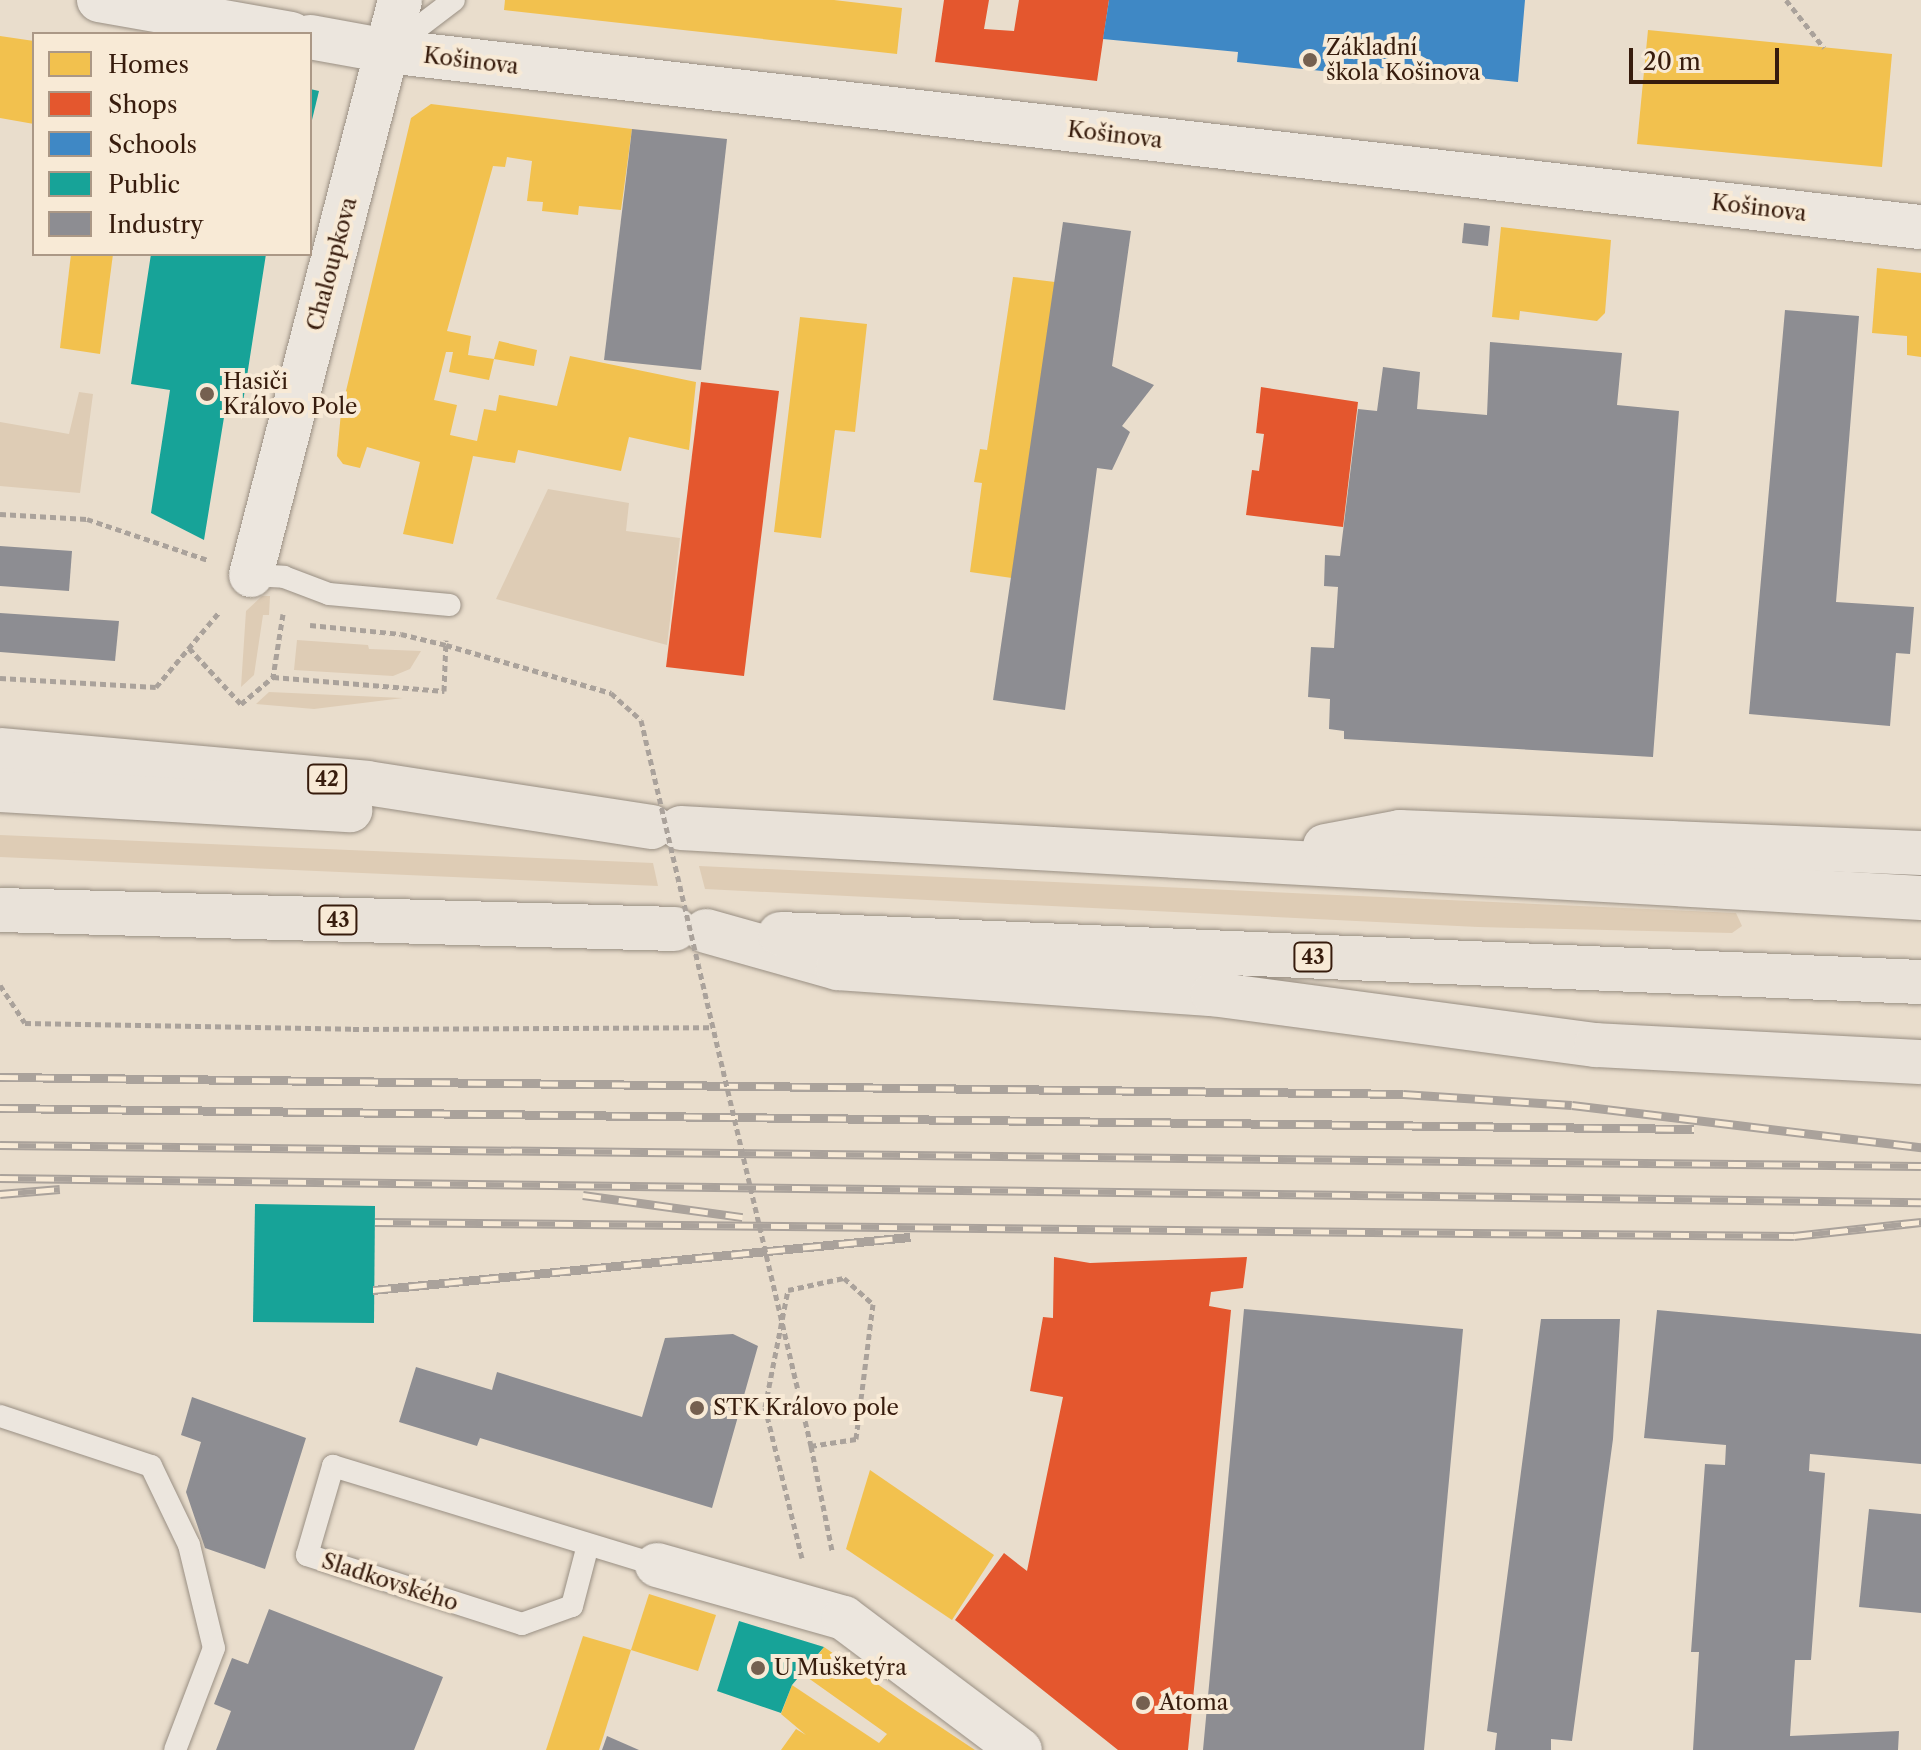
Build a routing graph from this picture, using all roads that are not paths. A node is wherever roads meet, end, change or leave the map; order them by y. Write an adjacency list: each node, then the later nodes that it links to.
1 (99, 0): 4 (street)
2 (400, 0): 7 (street, Chaloupkova)
3 (454, 0): 7 (lane)
4 (185, 8): 5 (street)
5 (283, 32)
6 (312, 37): 7 (street, Košinova)
7 (387, 51): 8 (street, Košinova); 9 (street, Chaloupkova)
8 (1921, 227)
9 (251, 575): 10 (lane)
10 (449, 605)
11 (0, 750): 13 (highway, 42)
12 (0, 790): 13 (highway)
13 (667, 828): 15 (highway)
14 (1921, 853): 15 (highway)
15 (1259, 858): 16 (highway)
16 (1921, 898)
17 (0, 910): 18 (highway, 43)
18 (691, 930): 19 (highway, 43); 20 (highway, 43)
19 (1921, 982)
20 (1921, 1062)
21 (0, 1416): 24 (lane)
22 (588, 1545): 22 (lane, Sladkovského); 23 (lane, Sladkovského)
23 (657, 1565): 25 (street, Sladkovského)
24 (175, 1750)
25 (1020, 1750)

